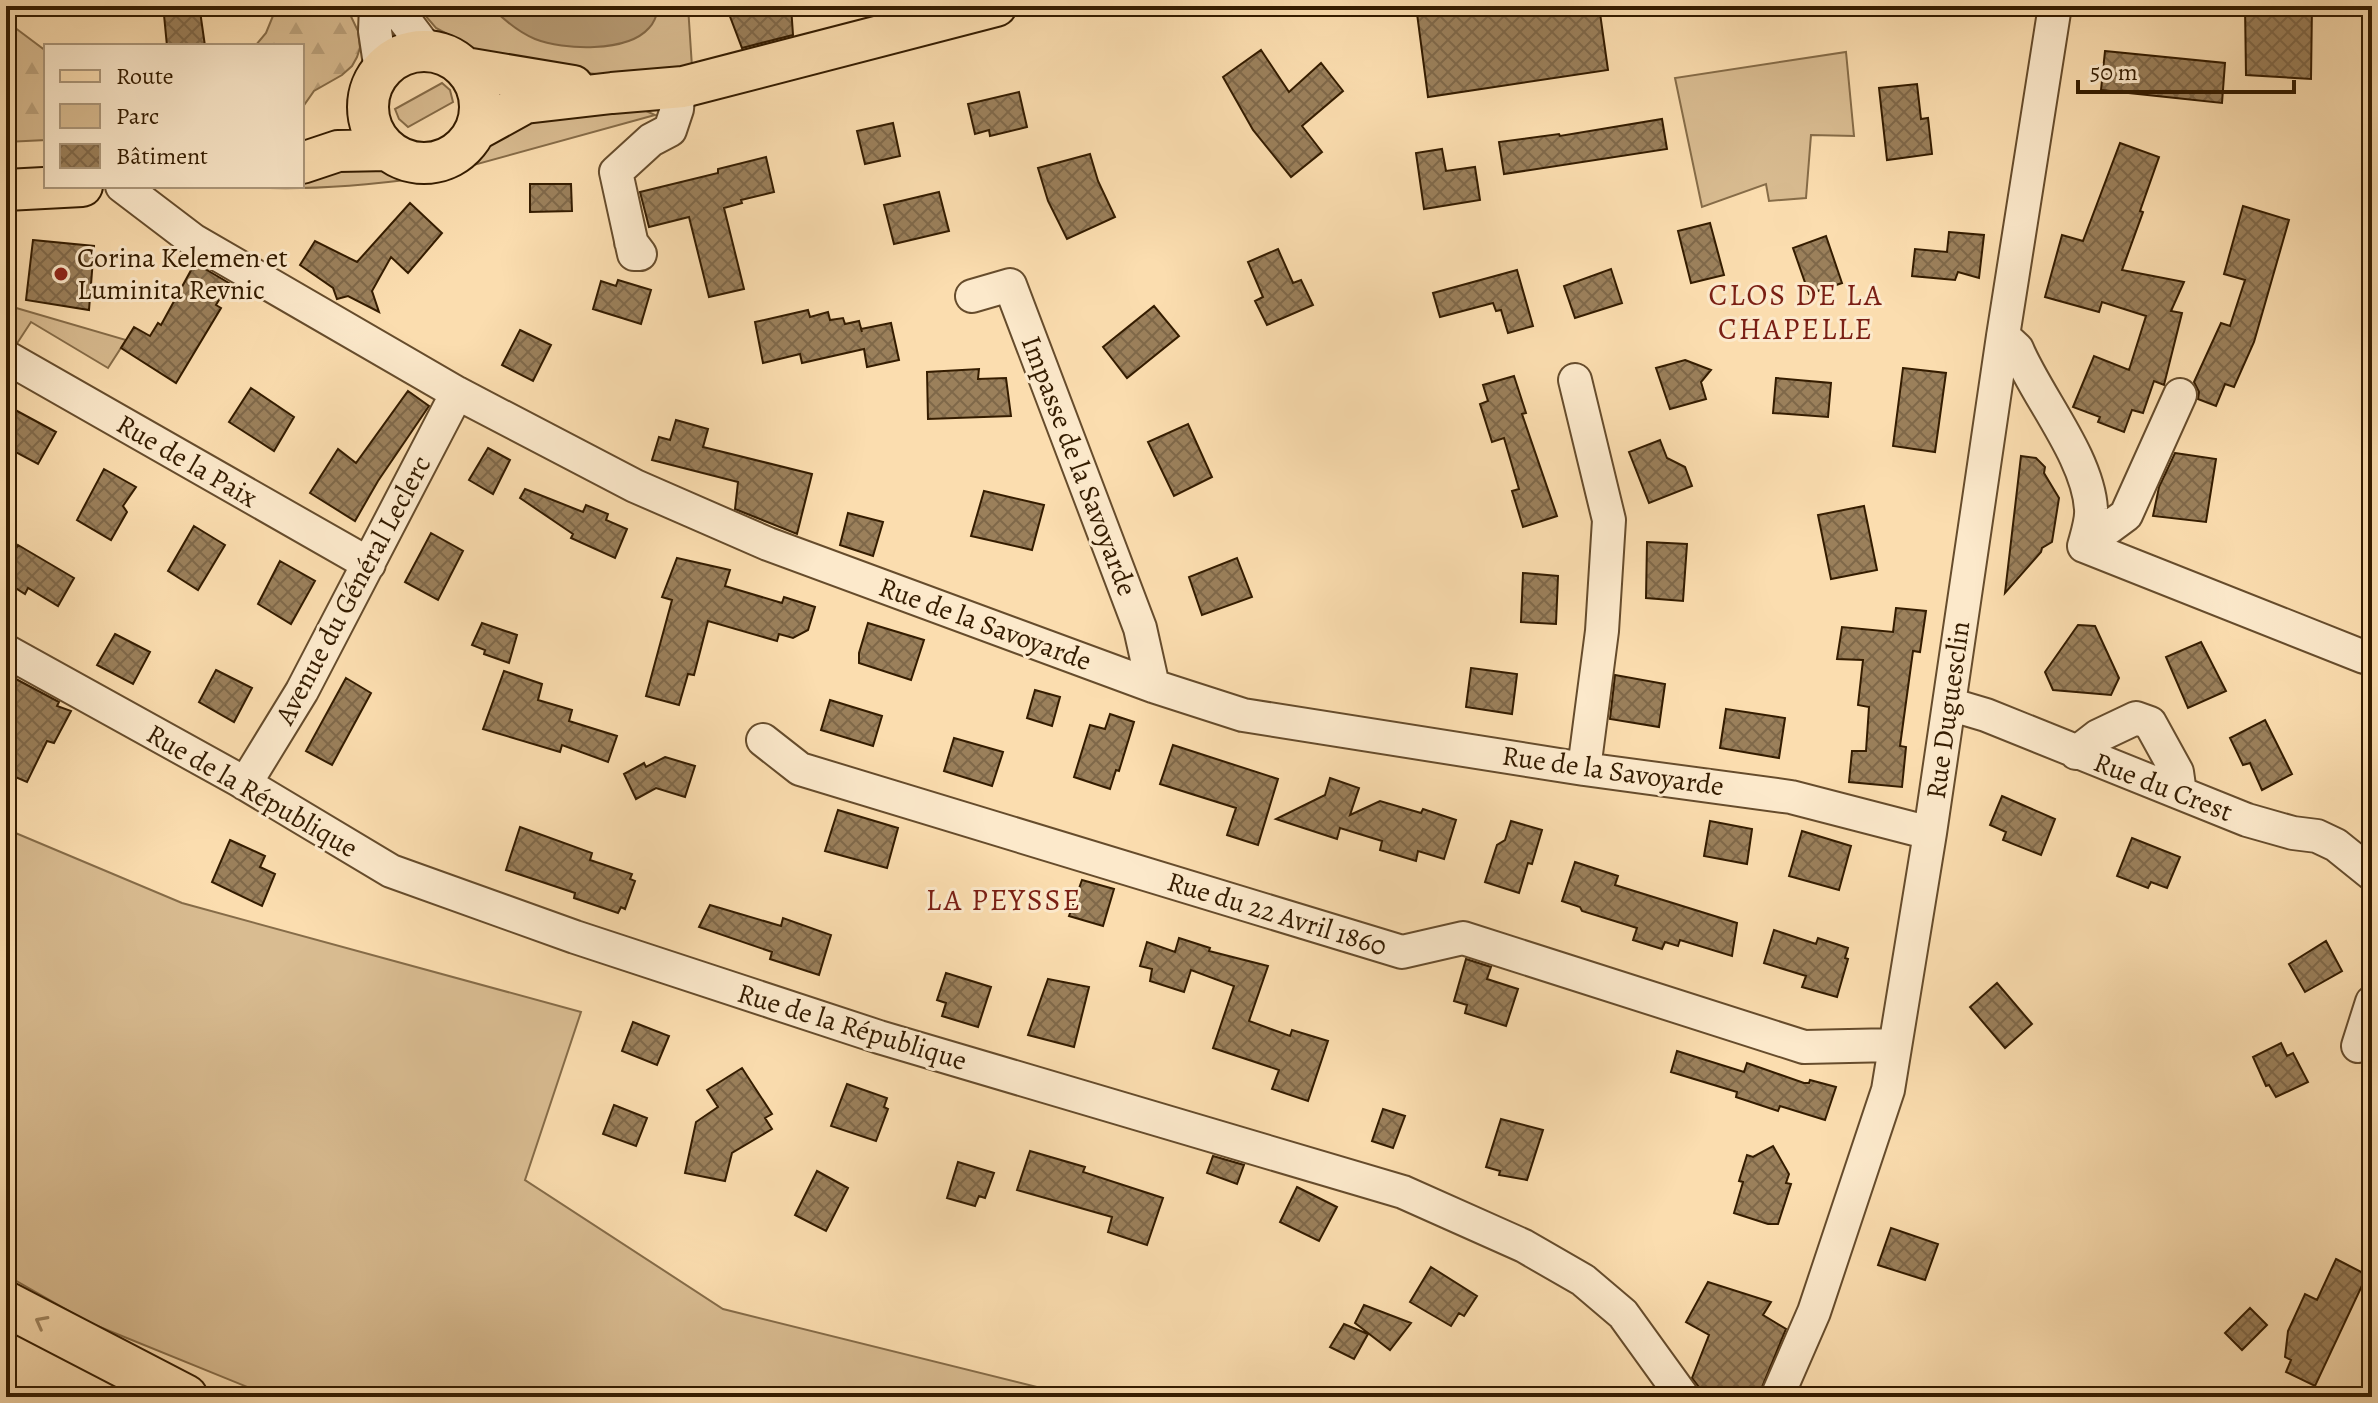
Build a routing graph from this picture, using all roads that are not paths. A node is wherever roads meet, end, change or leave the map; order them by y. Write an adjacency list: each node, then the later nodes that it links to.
1 (376, 6): 7 (street)
2 (394, 6): 5 (street)
3 (996, 6): 8 (main road)
4 (2055, 6): 21 (street, Rue Duguesclin)
5 (428, 51): 6 (main road); 7 (main road)
6 (465, 68): 9 (main road); 10 (main road)
7 (375, 86): 11 (main road); 12 (main road)
8 (679, 88): 9 (main road); 19 (street)
9 (612, 93): 10 (main road)
10 (476, 130): 12 (main road)
11 (304, 136)
12 (388, 150): 13 (main road)
13 (304, 162)
14 (44, 167): 15 (main road)
15 (6, 168)
16 (44, 188): 18 (main road)
17 (125, 188): 24 (street, Rue de la Savoyarde)
18 (6, 190)
19 (631, 242)
20 (972, 296): 30 (street, Impasse de la Savoyarde)
21 (2003, 336): 26 (street); 31 (street, Rue Duguesclin)
22 (6, 357): 27 (street, Rue de la Paix)
23 (1575, 380): 34 (street)
24 (457, 393): 27 (street, Avenue du Général Leclerc); 30 (street, Rue de la Savoyarde)
25 (2180, 395): 26 (street)
26 (2084, 546): 29 (street)
27 (369, 564): 35 (street, Avenue du Général Leclerc)
28 (6, 651): 35 (street, Rue de la République)
29 (2368, 655)
30 (1153, 686): 34 (street, Rue de la Savoyarde)
31 (1949, 704): 33 (street, Rue du Crest); 37 (street, Rue Duguesclin)
32 (763, 740): 40 (street, Rue du 22 Avril 1860)
33 (2076, 753): 36 (street, Rue du Crest); 36 (street)
34 (1584, 769): 37 (street, Rue de la Savoyarde)
35 (245, 784): 46 (street, Rue de la République)
36 (2180, 793): 38 (street, Rue du Crest)
37 (1930, 833): 40 (street, Rue Duguesclin)
38 (2372, 874)
39 (2372, 1002): 41 (street)
40 (1894, 1045): 47 (street, Rue Duguesclin)
41 (2358, 1046)
42 (6, 1304): 45 (highway, one-way to 42)
43 (6, 1339): 44 (highway)
44 (140, 1397)
45 (185, 1397)
46 (1683, 1397)
47 (1777, 1397)

